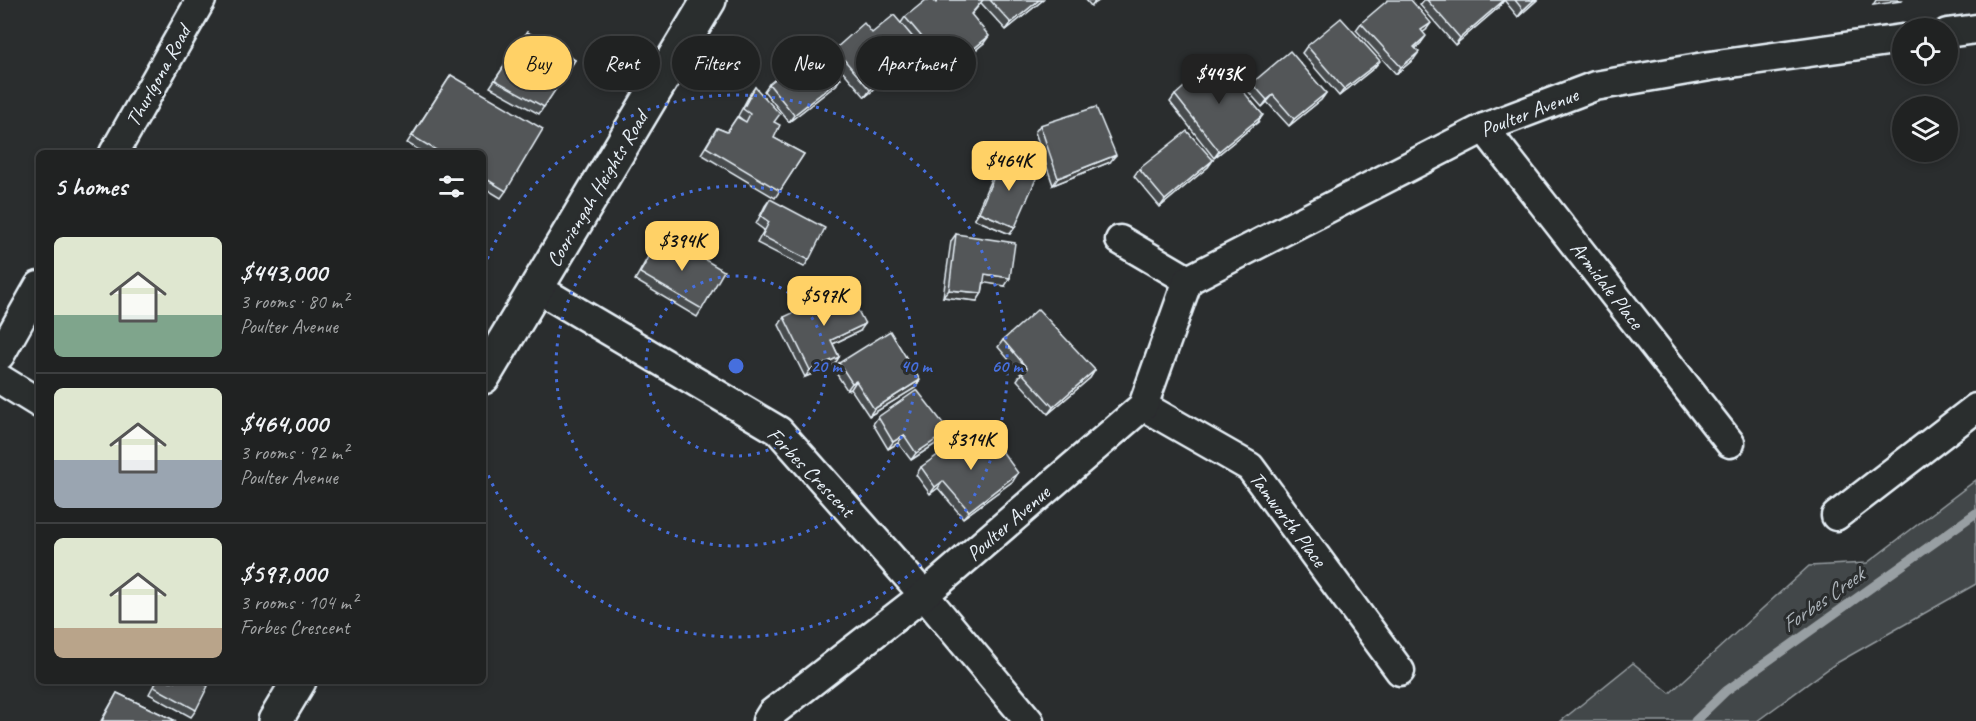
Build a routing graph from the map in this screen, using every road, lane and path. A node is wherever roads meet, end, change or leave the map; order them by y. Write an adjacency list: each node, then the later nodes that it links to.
1 (201, 0): 7 (street, Thurlgona Road)
2 (709, 0): 10 (street, Cooriengah Heights Road)
3 (1976, 29): 4 (street)
4 (1958, 31)
5 (1892, 40): 6 (street, Poulter Avenue)
6 (1484, 128): 9 (street, Poulter Avenue); 18 (street, Armidale Place)
7 (116, 150)
8 (1120, 240): 9 (street)
9 (1188, 280): 16 (street, Poulter Avenue)
10 (537, 288): 13 (street, Cooriengah Heights Road); 20 (street, Forbes Crescent)
11 (36, 291): 12 (street)
12 (0, 355)
13 (486, 372)
14 (0, 379): 15 (street)
15 (36, 401)
16 (1143, 406): 20 (street, Poulter Avenue); 21 (street, Tamworth Place)
17 (1976, 408): 19 (street)
18 (1730, 443)
19 (1836, 516)
20 (924, 595): 24 (street, Poulter Avenue); 25 (street, Forbes Crescent)
21 (1400, 671)
22 (297, 684): 23 (street)
23 (275, 721)
24 (767, 721)
25 (1029, 721)

